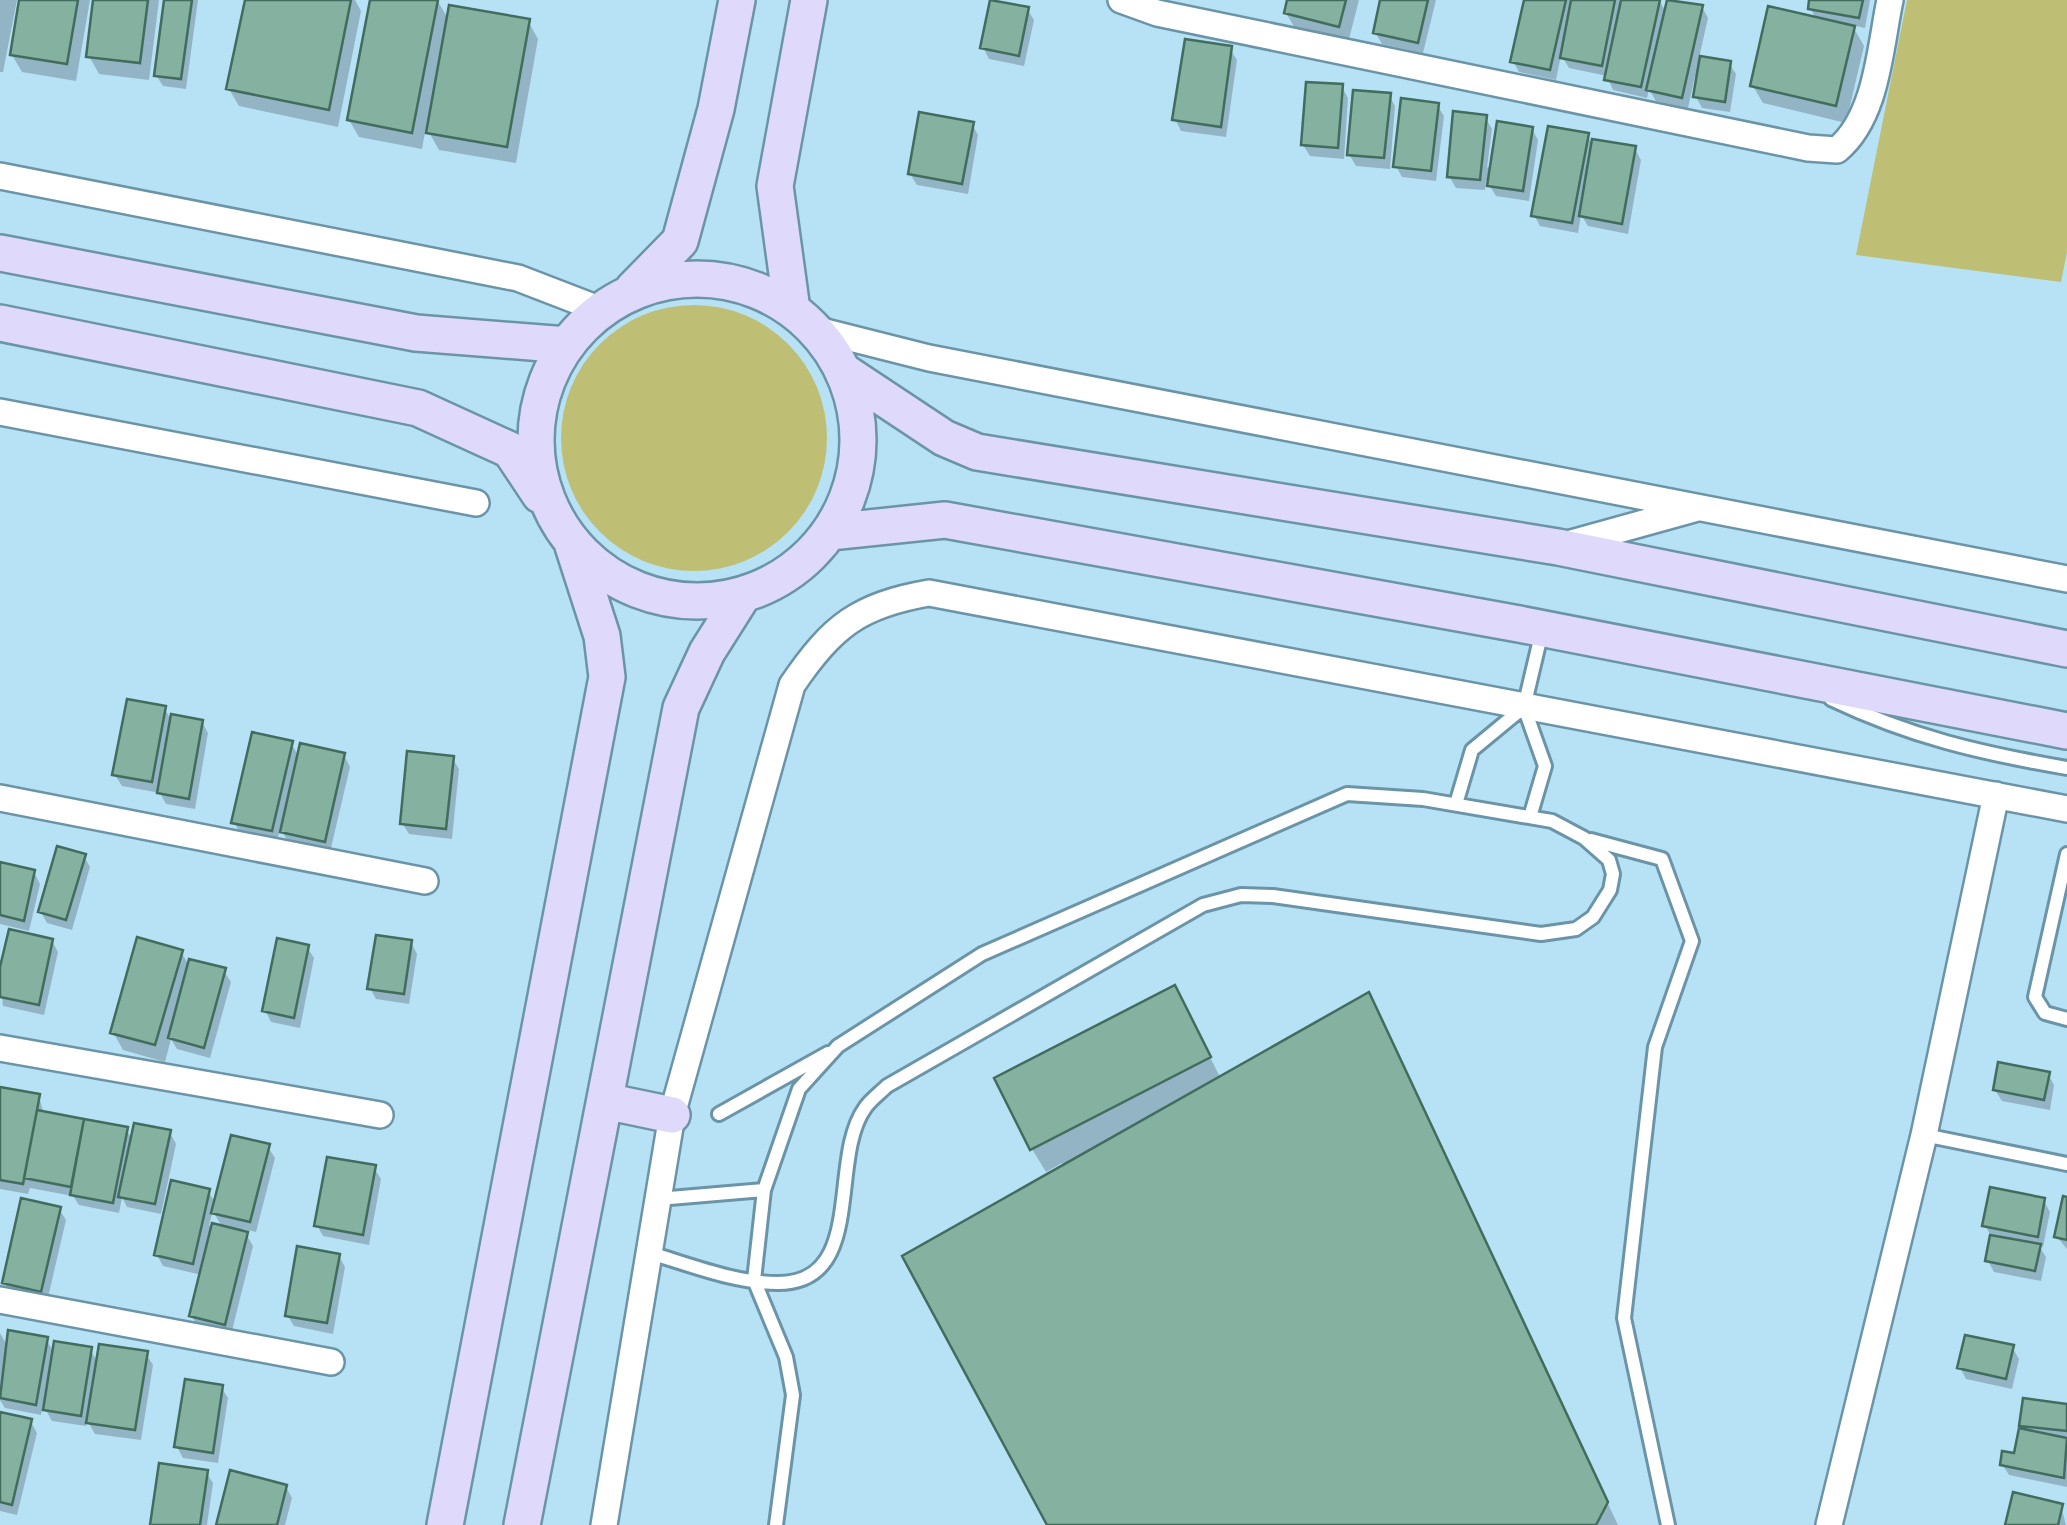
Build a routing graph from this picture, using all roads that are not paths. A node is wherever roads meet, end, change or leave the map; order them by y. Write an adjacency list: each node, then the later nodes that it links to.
1 (737, 0): 7 (street)
2 (810, 0): 8 (street)
3 (1121, 0): 4 (street)
4 (1890, 0)
5 (0, 176): 7 (street)
6 (0, 253): 10 (street)
7 (615, 302): 8 (street); 10 (street)
8 (805, 320): 11 (street); 14 (street)
9 (0, 324): 15 (street)
10 (566, 345): 15 (street)
11 (846, 373): 16 (street); 17 (street)
12 (0, 412): 13 (street)
13 (476, 503)
14 (1699, 507): 17 (street); 18 (street)
15 (564, 532): 19 (street); 49 (street)
16 (830, 532): 19 (street); 20 (street)
17 (1558, 547): 21 (street)
18 (2067, 579)
19 (743, 595): 37 (street)
20 (1543, 629): 22 (street); 23 (lane)
21 (2067, 649)
22 (1780, 676): 24 (street); 25 (lane)
23 (1524, 707): 26 (street); 28 (lane); 30 (lane); 40 (street)
24 (2067, 732)
25 (2067, 768)
26 (1996, 796): 29 (street); 41 (street)
27 (0, 798): 33 (street)
28 (1456, 804): 30 (lane); 35 (lane)
29 (2067, 809)
30 (1530, 817): 31 (lane)
31 (1584, 838): 46 (lane); 53 (lane)
32 (2067, 854): 34 (lane)
33 (425, 881)
34 (2067, 1019)
35 (838, 1046): 38 (lane); 43 (lane)
36 (0, 1048): 39 (street)
37 (605, 1101): 40 (street); 50 (street)
38 (719, 1114)
39 (380, 1115)
40 (672, 1115): 44 (street)
41 (1924, 1134): 42 (lane); 54 (street)
42 (2067, 1164)
43 (764, 1190): 44 (lane); 46 (lane)
44 (658, 1199): 45 (street)
45 (650, 1254): 46 (lane); 51 (street)
46 (754, 1280): 52 (lane)
47 (0, 1300): 48 (street)
48 (331, 1362)
49 (445, 1525)
50 (522, 1525)
51 (604, 1525)
52 (776, 1525)
53 (1668, 1525)
54 (1829, 1525)

